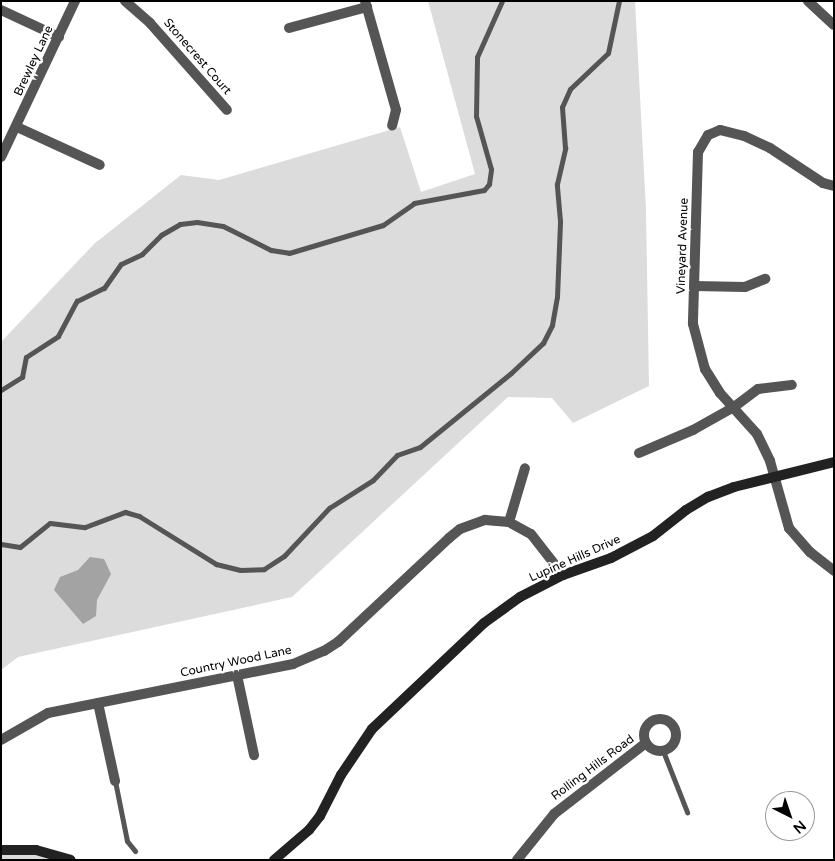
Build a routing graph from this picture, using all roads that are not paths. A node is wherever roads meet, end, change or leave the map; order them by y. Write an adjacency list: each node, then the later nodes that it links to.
1 (75, 1): 10 (street, Brewley Lane)
2 (125, 1): 11 (street, Stonecrest Court)
3 (502, 1): 20 (lane)
4 (620, 1): 27 (lane)
5 (808, 1): 8 (street)
6 (366, 4): 9 (street); 12 (street)
7 (1, 10): 10 (street)
8 (834, 25)
9 (289, 28)
10 (59, 37): 13 (street, Brewley Lane)
11 (227, 110)
12 (392, 126)
13 (17, 127): 14 (street, Brewley Lane); 15 (street)
14 (1, 157)
15 (100, 165)
16 (834, 186): 18 (street, Vineyard Avenue)
17 (765, 280): 18 (street)
18 (694, 286): 21 (street, Vineyard Avenue)
19 (792, 385): 21 (street)
20 (1, 390)
21 (734, 407): 22 (street); 25 (street, Vineyard Avenue)
22 (639, 453)
23 (834, 462): 25 (street, Lupine Hills Drive)
24 (525, 468): 26 (street)
25 (774, 478): 28 (street, Vineyard Avenue); 29 (street, Lupine Hills Drive)
26 (509, 522): 29 (street, Country Wood Lane); 30 (street, Country Wood Lane)
27 (1, 544)
28 (834, 571)
29 (563, 575): 41 (street, Lupine Hills Drive)
30 (237, 675): 31 (street, Country Wood Lane); 35 (street)
31 (98, 703): 32 (street, Country Wood Lane); 36 (street)
32 (1, 740)
33 (646, 743): 34 (street, Rolling Hills Road); 34 (street, Rolling Hills Road); 42 (street, Rolling Hills Road)
34 (663, 751): 37 (lane)
35 (254, 756)
36 (115, 780): 39 (lane)
37 (687, 812)
38 (1, 850): 40 (street)
39 (135, 851)
40 (71, 860)
41 (274, 860)
42 (517, 860)

